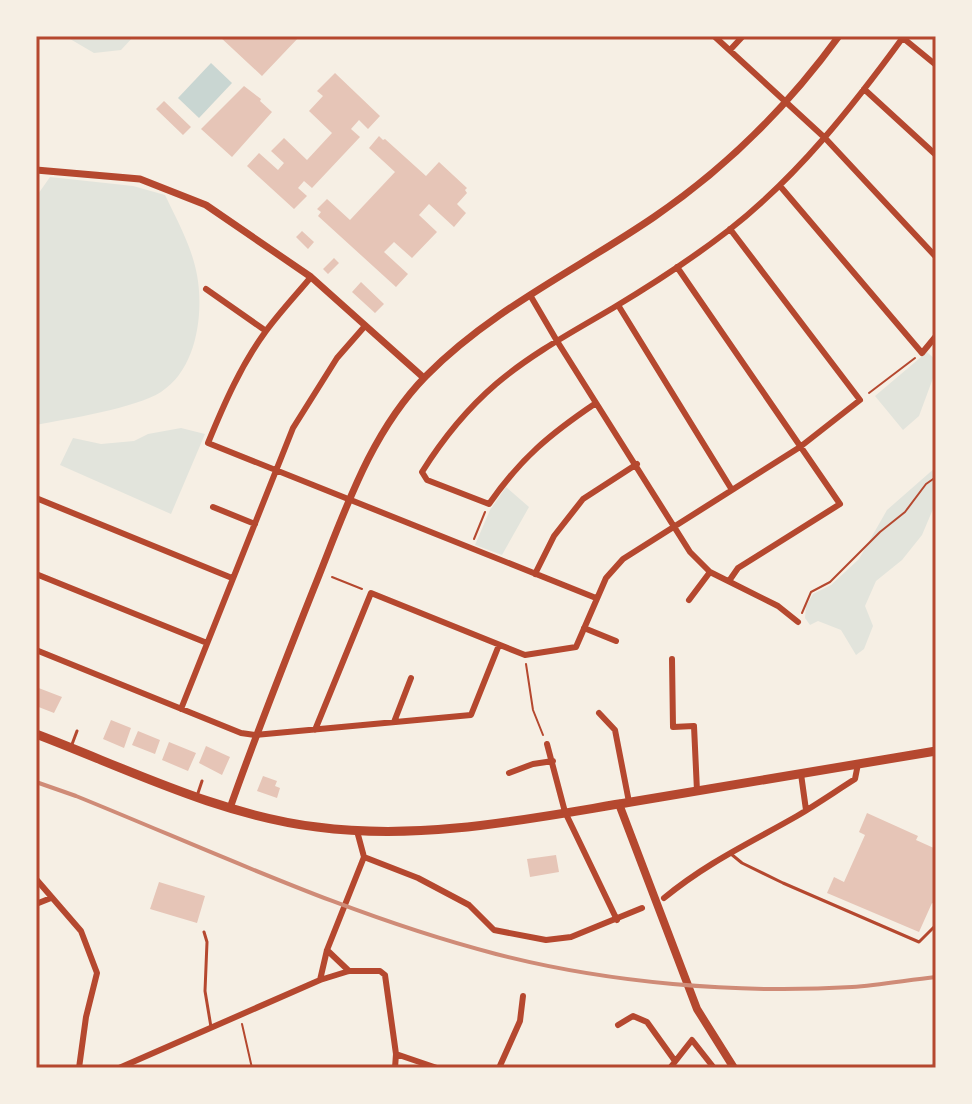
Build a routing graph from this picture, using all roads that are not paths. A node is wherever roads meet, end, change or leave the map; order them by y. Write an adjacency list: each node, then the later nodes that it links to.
1 (714, 36): 5 (street)
2 (743, 36): 5 (street)
3 (839, 36): 8 (street)
4 (903, 37): 6 (street); 7 (street)
5 (730, 50): 8 (street)
6 (936, 65)
7 (864, 89): 9 (street); 10 (street)
8 (786, 102): 9 (street); 18 (street)
9 (825, 138): 12 (street); 14 (street)
10 (936, 155)
11 (36, 170): 16 (street)
12 (780, 186): 13 (street); 22 (street)
13 (730, 229): 15 (street); 26 (street)
14 (936, 257)
15 (677, 267): 19 (street); 26 (street)
16 (311, 277): 20 (street); 21 (street)
17 (206, 289): 21 (street)
18 (530, 295): 23 (street); 24 (street)
19 (618, 305): 23 (street); 29 (street)
20 (365, 326): 24 (street); 28 (street)
21 (266, 331): 28 (street)
22 (936, 336)
23 (557, 341): 25 (street); 25 (street)
24 (424, 378): 31 (street)
25 (596, 403): 27 (street)
26 (800, 447): 29 (street); 39 (street)
27 (637, 464): 34 (street); 37 (street)
28 (276, 470): 31 (street); 33 (street)
29 (732, 490): 34 (street)
30 (36, 498): 38 (street)
31 (350, 500): 37 (street); 56 (street)
32 (213, 507): 33 (street)
33 (255, 524): 38 (street)
34 (675, 526): 35 (street); 40 (street)
35 (710, 572): 39 (street); 41 (street)
36 (36, 574): 45 (street)
37 (535, 574): 40 (street)
38 (232, 578): 45 (street)
39 (729, 581): 42 (street)
40 (596, 598): 43 (street)
41 (689, 600)
42 (798, 622)
43 (584, 628): 44 (street); 46 (street)
44 (616, 641)
45 (207, 643): 50 (street)
46 (499, 645): 52 (street); 53 (street)
47 (36, 650): 50 (street)
48 (672, 659): 65 (street)
49 (411, 678): 52 (street)
50 (181, 709): 56 (street)
51 (599, 713): 67 (street)
52 (394, 722): 53 (street)
53 (315, 730): 56 (street)
54 (77, 731): 58 (lane)
55 (36, 734): 58 (main road)
56 (255, 735): 68 (street)
57 (547, 744): 60 (street)
58 (71, 747): 66 (main road)
59 (936, 751): 61 (main road)
60 (553, 761): 62 (street); 70 (street)
61 (858, 764): 63 (main road); 69 (street)
62 (509, 773)
63 (801, 773): 65 (main road); 69 (street)
64 (202, 781): 66 (lane)
65 (697, 791): 67 (main road)
66 (197, 796): 68 (main road)
67 (624, 803): 70 (main road); 97 (main road)
68 (230, 808): 71 (main road)
69 (806, 810): 72 (street)
70 (565, 812): 71 (main road); 79 (street)
71 (357, 831): 73 (street)
72 (728, 852): 76 (street); 80 (lane)
73 (364, 857): 79 (street); 82 (street)
74 (36, 879): 75 (street)
75 (51, 898): 77 (street); 90 (street)
76 (664, 898)
77 (36, 904)
78 (642, 908): 79 (street)
79 (617, 920)
80 (936, 925)
81 (204, 932): 87 (lane)
82 (327, 950): 83 (street); 84 (street)
83 (349, 971): 84 (street); 88 (street)
84 (320, 980): 87 (street)
85 (523, 996): 94 (street)
86 (618, 1025): 89 (street)
87 (211, 1027): 91 (street)
88 (396, 1054): 92 (street); 93 (street)
89 (675, 1061): 95 (street); 96 (street)
90 (79, 1068)
91 (119, 1068)
92 (395, 1068)
93 (437, 1068)
94 (499, 1068)
95 (670, 1068)
96 (714, 1068)
97 (734, 1068)

